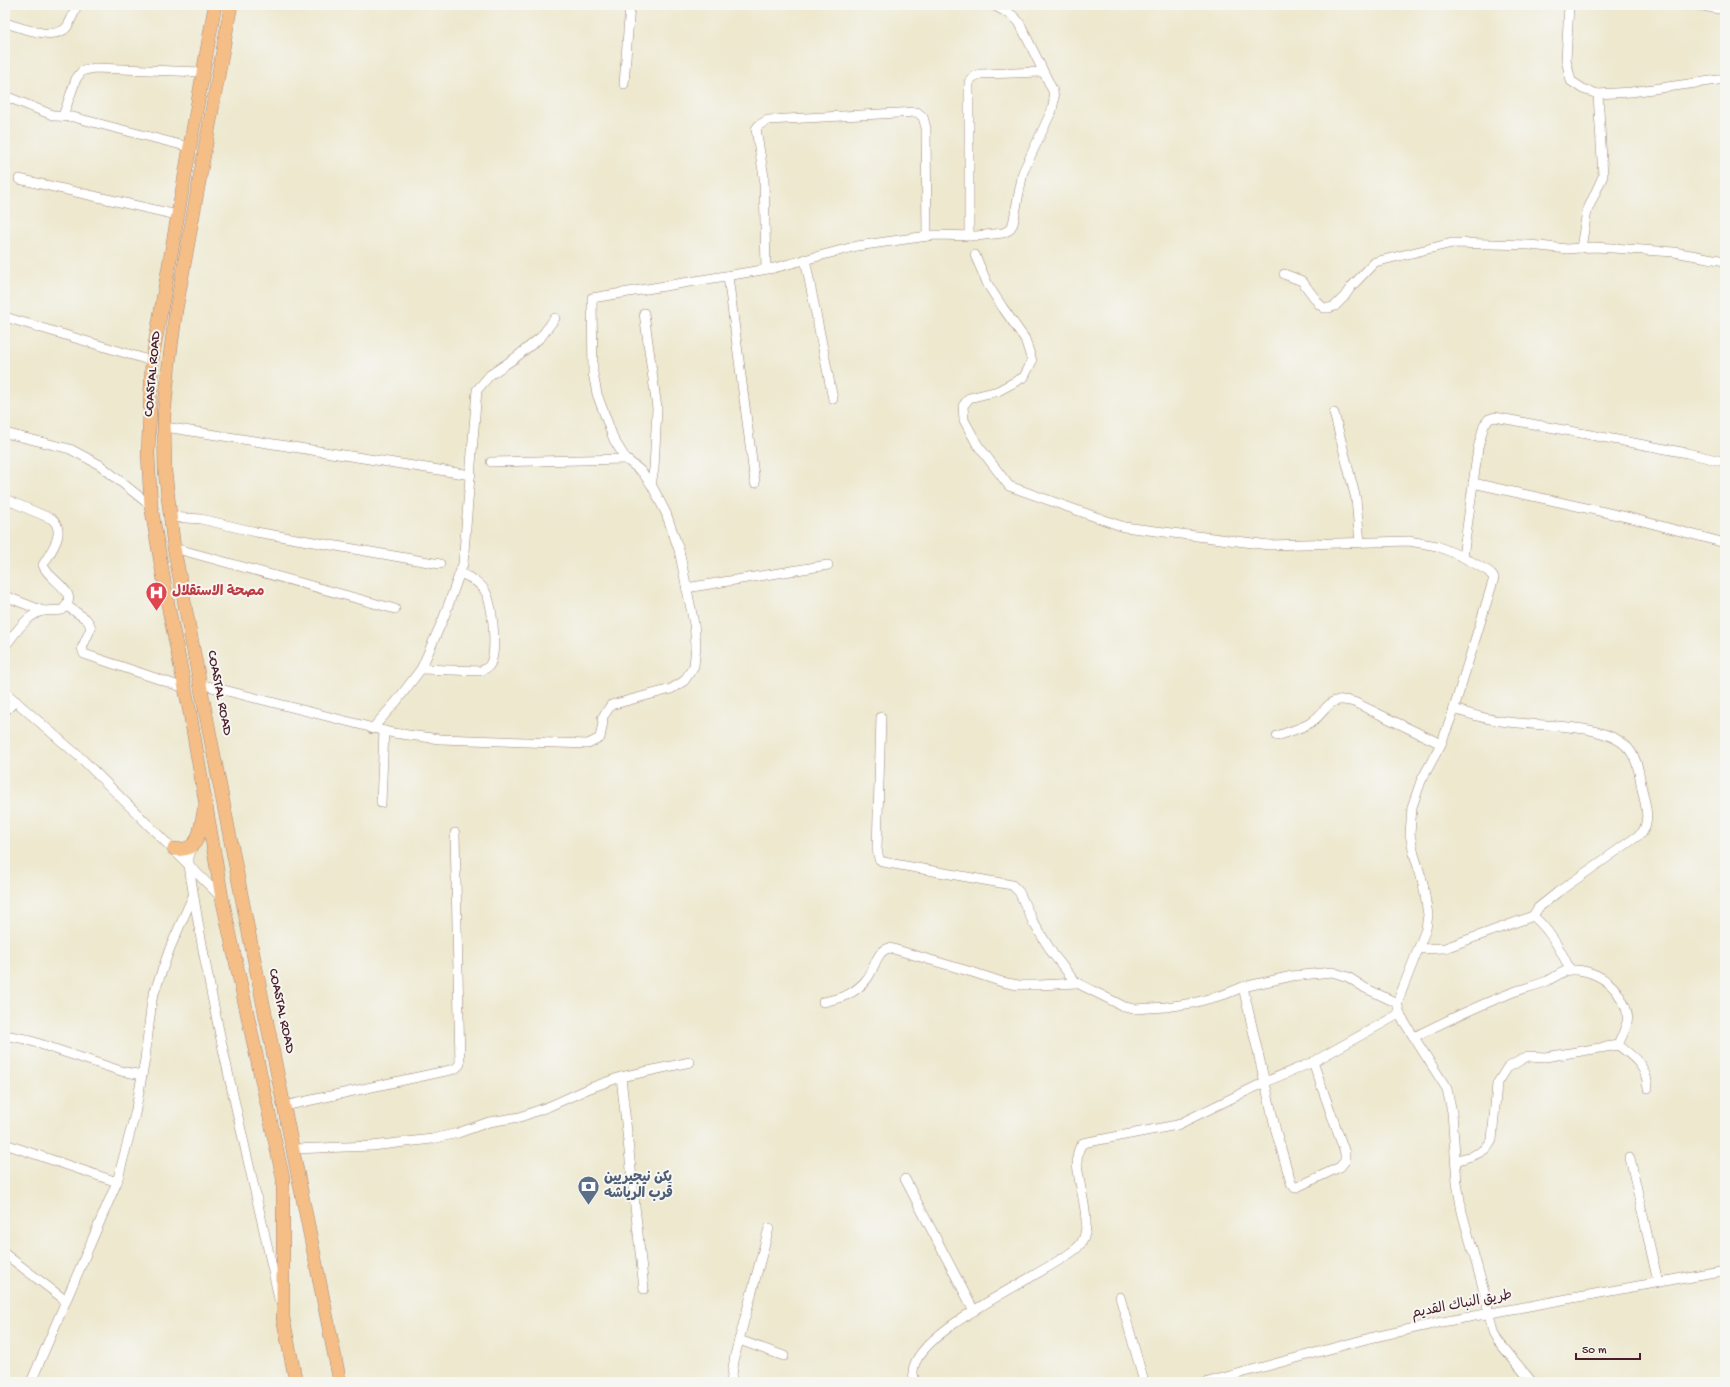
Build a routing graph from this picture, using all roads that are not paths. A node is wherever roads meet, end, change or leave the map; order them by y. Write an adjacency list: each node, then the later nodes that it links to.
1 (77, 5): 9 (street)
2 (215, 5): 10 (highway, COASTAL ROAD)
3 (231, 5): 35 (highway, COASTAL ROAD)
4 (630, 5): 13 (street)
5 (993, 5): 11 (street)
6 (1569, 5): 14 (street)
7 (1696, 5): 8 (street)
8 (1725, 10)
9 (5, 23)
10 (202, 72): 16 (street); 17 (highway, COASTAL ROAD)
11 (1043, 72): 21 (street); 21 (street)
12 (1725, 79): 14 (street)
13 (624, 84)
14 (1598, 94): 22 (street)
15 (5, 96): 16 (street)
16 (63, 116): 17 (street)
17 (189, 148): 19 (highway, COASTAL ROAD)
18 (19, 179): 19 (street)
19 (177, 215): 32 (highway, COASTAL ROAD)
20 (927, 236): 21 (street); 24 (street); 26 (street)
21 (969, 236)
22 (1581, 248): 25 (street); 27 (street)
23 (975, 255): 47 (street)
24 (805, 259): 26 (street); 33 (street)
25 (1725, 261)
26 (766, 269): 28 (street)
27 (1284, 274)
28 (728, 276): 37 (street); 41 (street)
29 (644, 313): 43 (street)
30 (5, 317): 32 (street)
31 (555, 318): 40 (street)
32 (152, 361): 45 (highway, COASTAL ROAD)
33 (833, 399)
34 (1334, 413): 47 (street)
35 (164, 427): 40 (street); 46 (highway, COASTAL ROAD)
36 (5, 433): 45 (street)
37 (626, 459): 38 (street); 43 (street)
38 (491, 462)
39 (1725, 462): 42 (street)
40 (471, 475): 53 (street)
41 (755, 483)
42 (1473, 483): 48 (street); 50 (street)
43 (651, 484): 54 (street)
44 (5, 499): 56 (street)
45 (151, 506): 62 (highway, COASTAL ROAD)
46 (170, 517): 49 (highway, COASTAL ROAD); 51 (street)
47 (1360, 543): 50 (street)
48 (1725, 543)
49 (174, 548): 57 (street); 61 (highway, COASTAL ROAD)
50 (1462, 557): 65 (street)
51 (440, 564)
52 (828, 565): 54 (street)
53 (460, 573): 60 (street); 60 (street)
54 (686, 588): 69 (street)
55 (5, 596): 58 (street)
56 (67, 606): 58 (street); 62 (street)
57 (395, 609)
58 (43, 611): 59 (street)
59 (5, 646)
60 (421, 669): 68 (street)
61 (200, 684): 68 (street); 97 (highway, COASTAL ROAD)
62 (185, 688): 72 (highway, COASTAL ROAD)
63 (5, 692): 64 (street)
64 (16, 701): 66 (street); 76 (street)
65 (1454, 710): 71 (street); 80 (street)
66 (5, 711)
67 (881, 717): 83 (street)
68 (372, 729): 69 (street)
69 (384, 731): 73 (street)
70 (1277, 736): 71 (street)
71 (1441, 744): 81 (street)
72 (205, 803): 75 (highway); 79 (highway, COASTAL ROAD)
73 (381, 804)
74 (455, 833): 97 (street)
75 (193, 845): 76 (highway); 77 (street)
76 (174, 849): 77 (street)
77 (189, 865): 78 (street); 79 (street)
78 (193, 896): 93 (street); 113 (street)
79 (222, 898): 113 (highway, COASTAL ROAD)
80 (1532, 916): 81 (street); 82 (street)
81 (1418, 949): 86 (street)
82 (1570, 970): 89 (street); 90 (street)
83 (1077, 983): 84 (street); 85 (street)
84 (1243, 987): 86 (street); 95 (street)
85 (823, 1002)
86 (1397, 1003): 87 (street)
87 (1399, 1014): 89 (street); 92 (street)
88 (5, 1035): 93 (street)
89 (1414, 1037): 101 (street)
90 (1618, 1045): 96 (street); 101 (street)
91 (690, 1062): 94 (street)
92 (1313, 1062): 95 (street); 95 (street)
93 (142, 1075): 103 (street)
94 (621, 1077): 99 (street); 108 (street)
95 (1265, 1082): 111 (street)
96 (1648, 1088)
97 (284, 1106): 99 (highway, COASTAL ROAD)
98 (5, 1144): 103 (street)
99 (293, 1149): 118 (highway, COASTAL ROAD)
100 (1630, 1158): 107 (street)
101 (1456, 1161): 112 (street)
102 (905, 1179): 111 (street)
103 (117, 1182): 110 (street)
104 (769, 1228): 114 (street)
105 (5, 1254): 110 (street)
106 (1725, 1270): 107 (street, طريق النباك القديم)
107 (1658, 1282): 112 (street, طريق النباك القديم)
108 (644, 1289)
109 (1120, 1297): 121 (street)
110 (65, 1300): 116 (street)
111 (974, 1311): 120 (street)
112 (1488, 1314): 122 (street, طريق النباك القديم); 123 (street)
113 (283, 1318): 117 (highway, COASTAL ROAD)
114 (739, 1340): 115 (street); 119 (street)
115 (784, 1356)
116 (31, 1382)
117 (296, 1382)
118 (340, 1382)
119 (731, 1382)
120 (916, 1382)
121 (1144, 1382)
122 (1208, 1382)
123 (1532, 1382)

